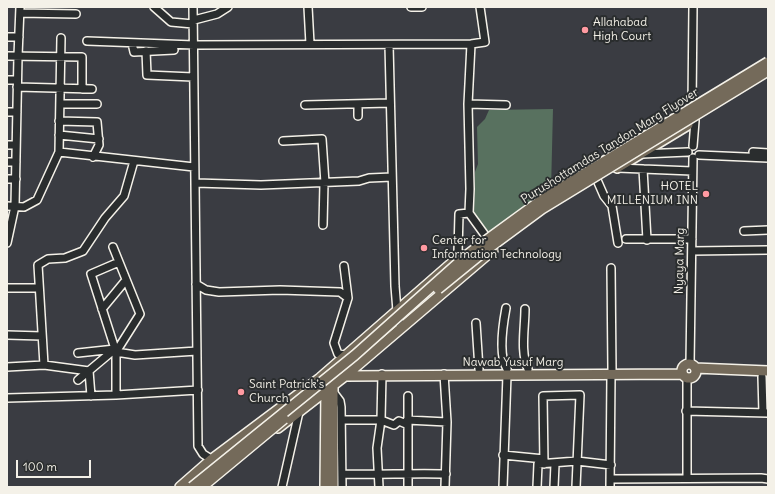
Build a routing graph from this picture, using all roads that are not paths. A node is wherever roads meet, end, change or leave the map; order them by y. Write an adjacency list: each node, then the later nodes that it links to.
1 (154, 7): 12 (street)
2 (193, 7): 12 (street)
3 (228, 7): 12 (street)
4 (308, 7): 18 (street)
5 (411, 7): 6 (street)
6 (419, 7): 7 (street)
7 (422, 7)
8 (480, 7): 19 (street)
9 (693, 7): 44 (street)
10 (20, 10): 11 (street); 14 (street)
11 (76, 14)
12 (193, 22): 20 (street)
13 (7, 37): 14 (street)
14 (19, 37): 25 (street)
15 (61, 38): 26 (street)
16 (87, 41): 17 (street)
17 (132, 43): 20 (street); 23 (street)
18 (310, 44): 20 (street); 21 (street)
19 (471, 44): 21 (street); 41 (street)
20 (194, 45): 31 (street)
21 (389, 45): 37 (street)
22 (174, 50): 23 (street)
23 (146, 51): 31 (street)
24 (7, 56): 25 (street)
25 (18, 56): 26 (street); 33 (street)
26 (61, 56): 34 (street); 35 (street)
27 (768, 58): 44 (main road)
28 (768, 62): 157 (main road, Purushottamdas Tandon Marg Flyover, bridge)
29 (768, 71): 158 (main road, Purushottamdas Tandon Marg Flyover, bridge)
30 (768, 76): 49 (main road)
31 (193, 77): 66 (street)
32 (7, 80): 33 (street)
33 (17, 83): 34 (street); 46 (street)
34 (60, 88): 35 (street); 38 (street)
35 (82, 88): 36 (street)
36 (92, 89)
37 (390, 103): 40 (street); 70 (street)
38 (60, 104): 39 (street); 48 (street)
39 (97, 104)
40 (358, 104): 42 (street); 47 (street)
41 (468, 104): 43 (street); 78 (street)
42 (305, 105)
43 (506, 105)
44 (692, 105): 49 (street); 82 (main road)
45 (7, 112): 46 (street)
46 (17, 112): 54 (street)
47 (358, 116)
48 (60, 121): 50 (street); 51 (street)
49 (695, 121): 55 (street); 59 (main road)
50 (59, 135): 51 (street); 56 (street)
51 (98, 139): 61 (street)
52 (283, 141): 75 (street)
53 (7, 145): 54 (street)
54 (16, 145): 65 (street)
55 (694, 146): 57 (street); 60 (street)
56 (59, 152): 61 (street); 77 (street)
57 (688, 152): 59 (street); 60 (street)
58 (768, 153): 60 (street)
59 (642, 154): 67 (main road)
60 (698, 155): 62 (street); 69 (street, Nyaya Marg)
61 (93, 157): 63 (street)
62 (768, 158)
63 (134, 161): 66 (street); 100 (street)
64 (7, 162): 65 (street)
65 (16, 162): 72 (street)
66 (194, 167): 74 (street)
67 (618, 168): 68 (street); 73 (main road)
68 (643, 169): 69 (street); 85 (street)
69 (692, 170): 84 (street, Nyaya Marg)
70 (392, 177): 75 (street); 104 (street)
71 (7, 179): 72 (street)
72 (16, 179): 77 (street)
73 (597, 180): 87 (street); 89 (main road)
74 (196, 183): 75 (street); 98 (street)
75 (324, 183): 79 (street)
76 (7, 206): 77 (street)
77 (15, 206): 86 (street)
78 (469, 214): 82 (street); 92 (street)
79 (323, 225)
80 (768, 230): 81 (street)
81 (744, 231)
82 (485, 237): 89 (street); 92 (main road)
83 (626, 239): 85 (street)
84 (692, 239): 85 (street); 91 (street, Nyaya Marg)
85 (647, 240)
86 (7, 243)
87 (618, 243)
88 (113, 247): 93 (street)
89 (495, 248): 96 (main road)
90 (768, 250): 91 (street)
91 (692, 251): 121 (street, Nyaya Marg)
92 (459, 256): 96 (street); 104 (main road)
93 (119, 262): 97 (street); 103 (street)
94 (344, 266): 101 (street)
95 (611, 268): 123 (street)
96 (465, 273): 107 (main road)
97 (126, 280): 103 (street); 110 (street)
98 (196, 284): 101 (street); 111 (street)
99 (7, 288): 100 (street)
100 (39, 288): 109 (street)
101 (348, 298): 113 (street)
102 (506, 308): 122 (street)
103 (102, 309): 110 (street)
104 (397, 310): 107 (street); 113 (main road)
105 (525, 310): 117 (street)
106 (476, 323): 118 (street)
107 (401, 328): 116 (main road)
108 (7, 335): 109 (street)
109 (42, 336): 114 (street)
110 (116, 350): 111 (street); 112 (street); 119 (street); 131 (street)
111 (197, 351): 129 (street)
112 (78, 352)
113 (347, 355): 116 (street); 120 (main road)
114 (44, 365): 115 (street); 119 (street)
115 (7, 367)
116 (354, 367): 118 (main road, Nawab Yusuf Marg); 127 (main road)
117 (528, 369): 122 (main road, Nawab Yusuf Marg); 123 (main road, Nawab Yusuf Marg)
118 (479, 370): 122 (main road, Nawab Yusuf Marg)
119 (89, 371): 128 (street); 132 (street)
120 (329, 371): 130 (main road); 143 (main road)
121 (689, 371): 123 (main road, Nawab Yusuf Marg); 126 (main road, Nawab Yusuf Marg); 135 (street, Nyaya Marg)
122 (507, 372): 123 (main road, Nawab Yusuf Marg); 125 (main road, Nawab Yusuf Marg); 142 (street)
123 (612, 372): 147 (street)
124 (382, 374): 125 (main road, Nawab Yusuf Marg); 127 (main road, Nawab Yusuf Marg); 139 (street)
125 (444, 374): 141 (street)
126 (766, 375): 137 (street)
127 (345, 376): 130 (main road)
128 (78, 380)
129 (198, 390): 131 (street); 143 (street)
130 (331, 390): 136 (main road); 138 (street); 161 (main road); 162 (main road)
131 (116, 395): 132 (street)
132 (91, 396): 134 (street)
133 (408, 396): 140 (street)
134 (7, 398)
135 (686, 411): 137 (street); 153 (street, Nyaya Marg)
136 (299, 412): 148 (main road); 160 (street)
137 (765, 413)
138 (342, 420): 139 (street); 150 (street)
139 (381, 420): 140 (street); 152 (street)
140 (408, 420): 141 (street); 149 (street)
141 (447, 422): 151 (street)
142 (503, 455): 144 (street); 167 (street)
143 (212, 459): 148 (street); 156 (main road)
144 (544, 461): 145 (street); 146 (street); 168 (street)
145 (577, 461): 146 (street); 147 (street); 170 (street)
146 (555, 464): 169 (street)
147 (611, 465): 154 (street)
148 (224, 471): 159 (main road)
149 (408, 472): 151 (street); 152 (street); 165 (street)
150 (342, 474): 152 (street); 163 (street)
151 (446, 474): 166 (street)
152 (379, 475): 164 (street)
153 (687, 478): 154 (street); 155 (street)
154 (610, 479): 171 (street)
155 (768, 479)
156 (180, 487)
157 (192, 487)
158 (202, 487)
159 (207, 487)
160 (282, 487)
161 (325, 487)
162 (333, 487)
163 (342, 487)
164 (380, 487)
165 (408, 487)
166 (445, 487)
167 (503, 487)
168 (537, 487)
169 (554, 487)
170 (576, 487)
171 (610, 487)

